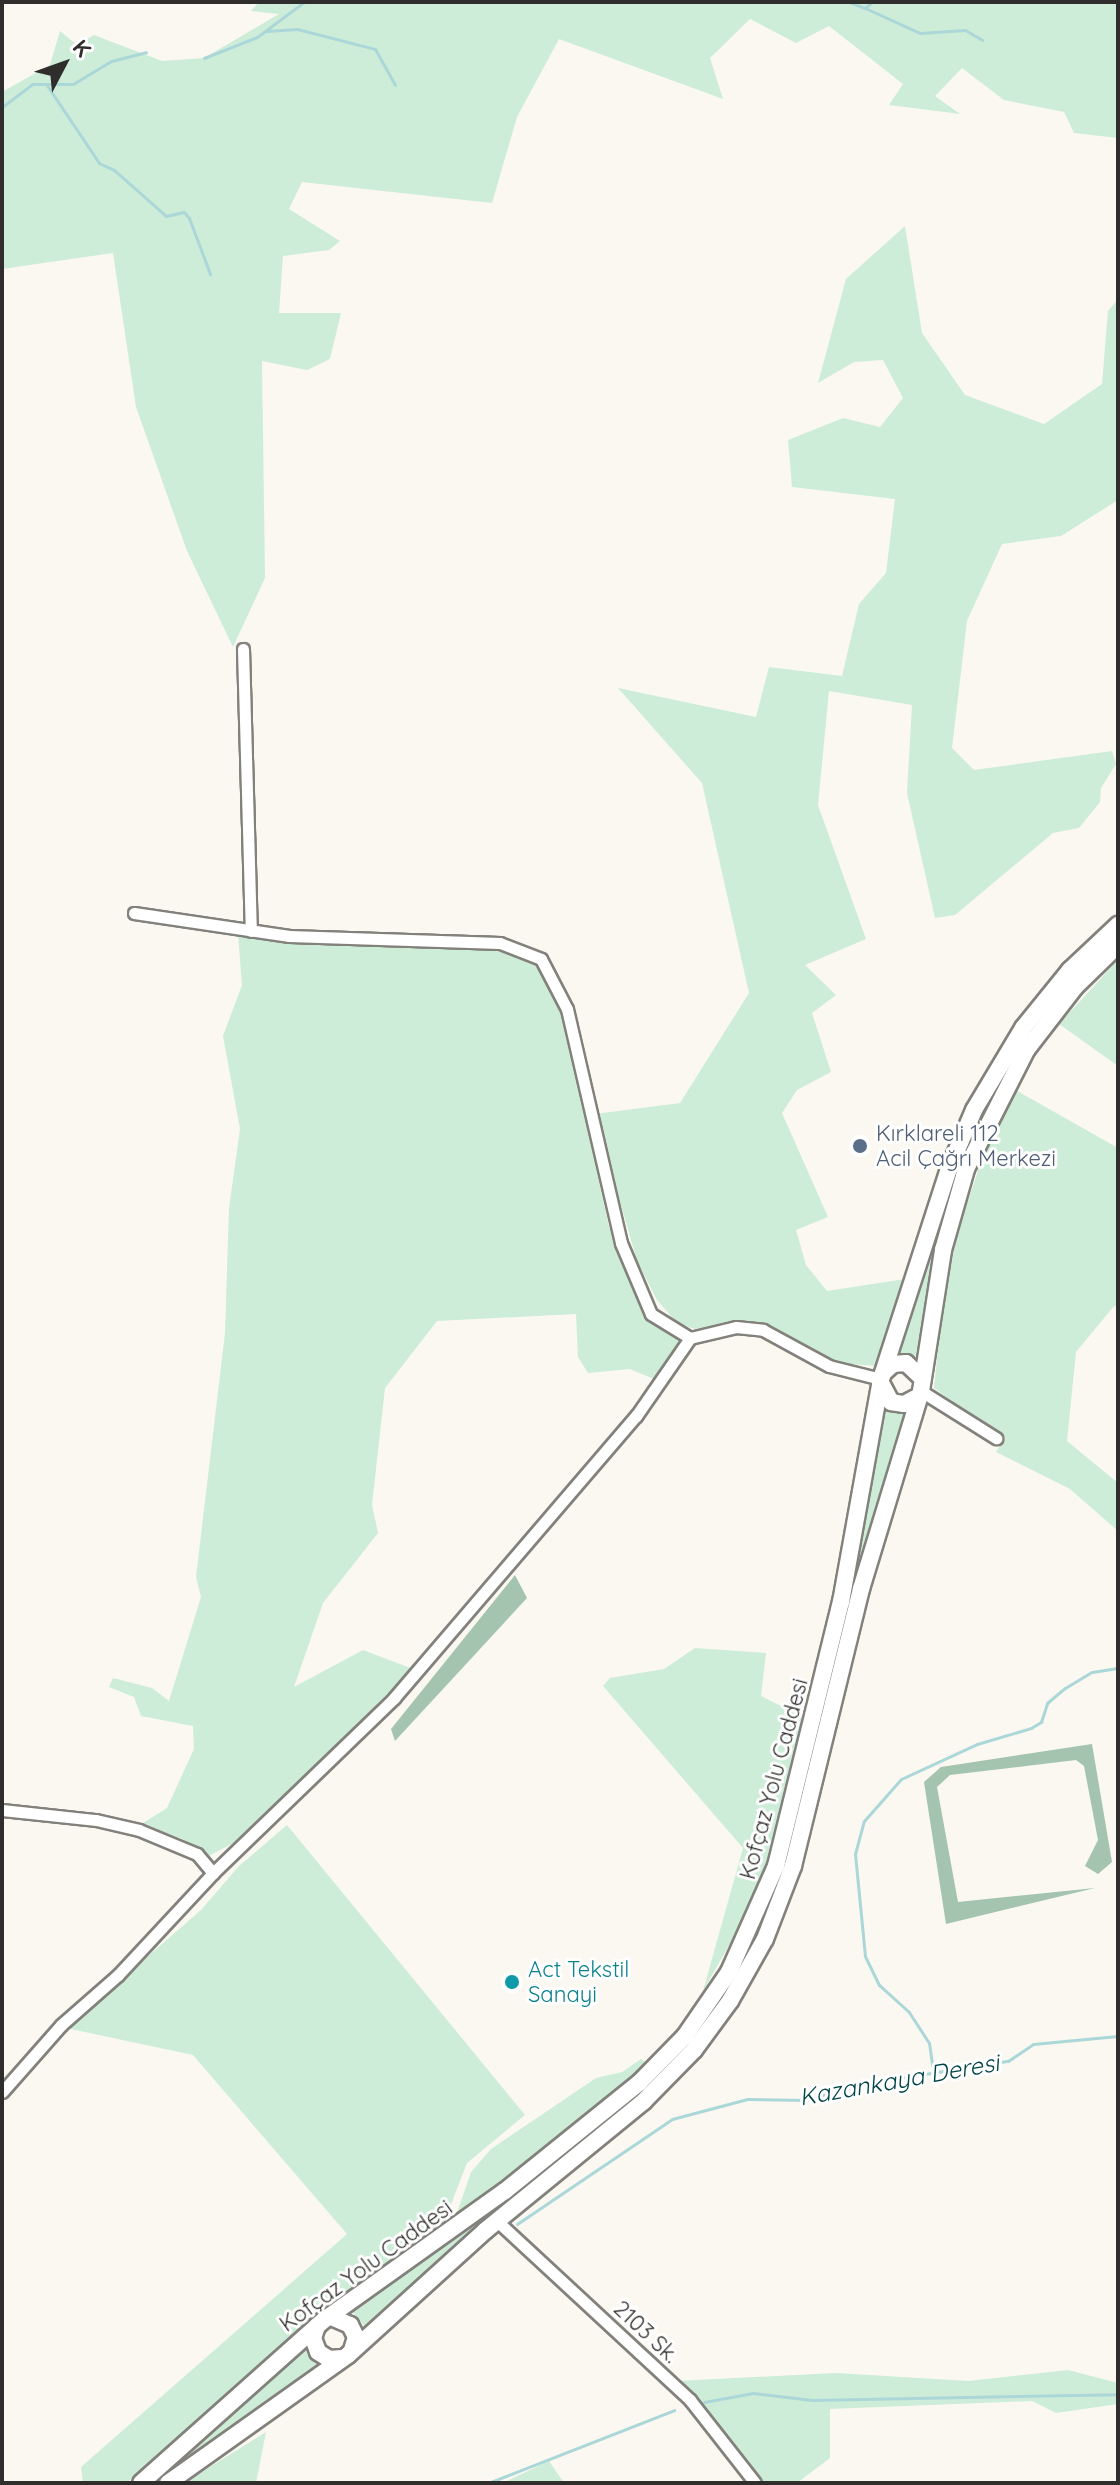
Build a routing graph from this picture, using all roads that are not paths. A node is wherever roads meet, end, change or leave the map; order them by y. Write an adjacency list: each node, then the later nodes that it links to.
1 (243, 649): 4 (street)
2 (134, 913): 4 (street)
3 (1118, 925): 7 (main road, Kofçaz Yolu Caddesi)
4 (251, 931): 6 (street)
5 (1118, 945): 8 (main road, Kofçaz Yolu Caddesi)
6 (690, 1338): 7 (street); 11 (street)
7 (882, 1376): 8 (main road); 8 (main road); 14 (main road, Kofçaz Yolu Caddesi)
8 (920, 1388): 9 (street); 13 (main road, Kofçaz Yolu Caddesi)
9 (996, 1438)
10 (2, 1810): 11 (street)
11 (213, 1873): 12 (street)
12 (2, 2092)
13 (497, 2221): 15 (main road, Kofçaz Yolu Caddesi); 18 (street, 2103 Sk.)
14 (324, 2321): 15 (main road); 15 (main road); 16 (main road, Kofçaz Yolu Caddesi)
15 (347, 2354): 17 (main road, Kofçaz Yolu Caddesi)
16 (141, 2483)
17 (168, 2483)
18 (755, 2483)

